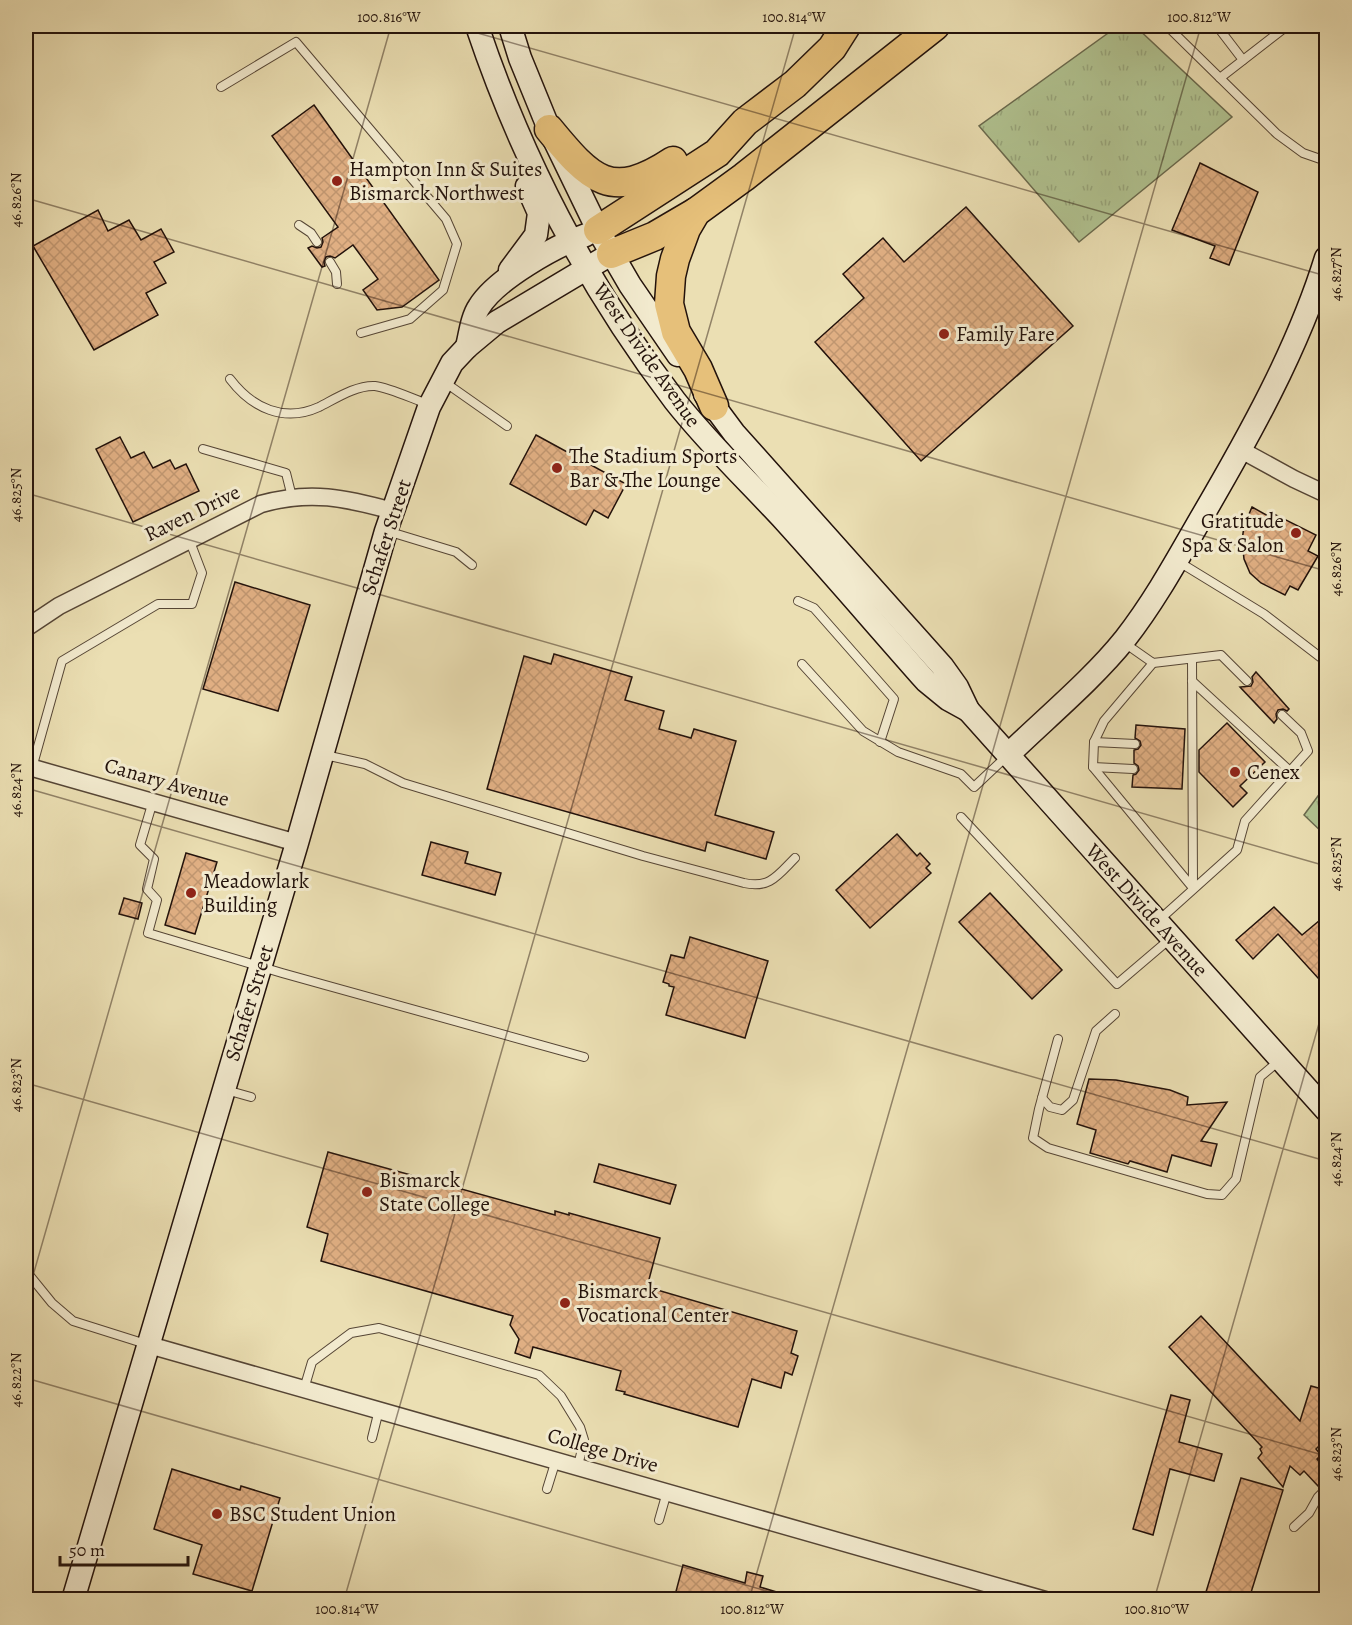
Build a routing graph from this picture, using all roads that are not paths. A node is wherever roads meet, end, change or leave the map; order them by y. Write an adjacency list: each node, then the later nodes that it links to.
1 (477, 26): 13 (street, West Divide Avenue)
2 (510, 26): 12 (street, West Divide Avenue)
3 (846, 26): 11 (highway)
4 (935, 26): 15 (highway)
5 (1167, 26): 9 (lane)
6 (1217, 26): 8 (lane)
7 (1287, 26): 8 (lane)
8 (1243, 60): 9 (lane)
9 (1220, 78): 14 (lane)
10 (221, 87): 24 (lane)
11 (746, 122): 12 (highway); 19 (highway)
12 (549, 129): 19 (street, West Divide Avenue)
13 (519, 134): 17 (street, West Divide Avenue); 23 (street)
14 (1326, 161)
15 (696, 212): 19 (highway); 29 (highway)
16 (299, 225): 18 (lane)
17 (571, 240): 19 (street, Schafer Street); 19 (street, West Divide Avenue); 23 (street, Schafer Street)
18 (317, 242)
19 (599, 251): 25 (street, Schafer Street); 29 (street, West Divide Avenue); 48 (street, West Divide Avenue)
20 (1326, 258): 32 (street)
21 (330, 262): 22 (lane)
22 (337, 284)
23 (492, 291): 25 (street, Schafer Street)
24 (361, 333)
25 (467, 347): 27 (street, Schafer Street)
26 (230, 379): 28 (lane)
27 (443, 381): 28 (street, Schafer Street); 30 (lane)
28 (430, 405): 35 (street, Schafer Street)
29 (714, 406): 48 (street, West Divide Avenue)
30 (507, 426)
31 (202, 449): 34 (lane)
32 (1241, 450): 33 (street); 37 (street)
33 (1326, 494)
34 (292, 497): 35 (street, Raven Drive); 36 (street, Raven Drive)
35 (390, 521): 38 (lane); 53 (street, Schafer Street)
36 (188, 539): 40 (street, Raven Drive); 55 (lane)
37 (1177, 560): 41 (street); 42 (lane)
38 (472, 565)
39 (798, 601): 50 (lane)
40 (26, 628)
41 (1123, 641): 44 (lane); 54 (street)
42 (1326, 657)
43 (1192, 659): 44 (lane); 46 (lane); 47 (lane)
44 (1153, 663): 51 (lane)
45 (802, 664): 50 (lane)
46 (1192, 681): 58 (lane); 63 (lane)
47 (1247, 681)
48 (968, 710): 54 (street, West Divide Avenue)
49 (1282, 715): 58 (lane)
50 (880, 742): 54 (lane)
51 (1094, 742): 52 (lane); 56 (lane)
52 (1134, 744)
53 (321, 754): 61 (street, Schafer Street); 62 (lane)
54 (1009, 754): 64 (street, West Divide Avenue)
55 (29, 767): 59 (street, Canary Avenue)
56 (1094, 767): 57 (lane); 63 (lane)
57 (1133, 769)
58 (1290, 771): 63 (lane)
59 (153, 801): 61 (street, Canary Avenue); 65 (lane)
60 (961, 817): 64 (lane)
61 (297, 843): 65 (street, Schafer Street)
62 (795, 858)
63 (1193, 888): 64 (lane)
64 (1165, 930): 69 (street, West Divide Avenue)
65 (260, 967): 68 (lane); 70 (street, Schafer Street)
66 (1115, 1014): 72 (lane)
67 (1058, 1039): 72 (lane)
68 (584, 1057)
69 (1281, 1060): 72 (lane); 73 (street, West Divide Avenue)
70 (223, 1089): 71 (lane); 75 (street, Schafer Street)
71 (251, 1097)
72 (1042, 1098)
73 (1326, 1110)
74 (26, 1271): 75 (lane)
75 (149, 1345): 76 (street, College Drive); 86 (street, Schafer Street)
76 (304, 1389): 77 (street, College Drive); 80 (lane)
77 (379, 1410): 78 (lane); 79 (street, College Drive)
78 (372, 1438)
79 (556, 1460): 80 (street, College Drive); 81 (lane)
80 (578, 1466): 83 (street, College Drive)
81 (547, 1489)
82 (1326, 1490): 85 (lane)
83 (667, 1491): 84 (lane); 87 (street, College Drive)
84 (659, 1520)
85 (1294, 1527)
86 (73, 1599)
87 (1045, 1599)

